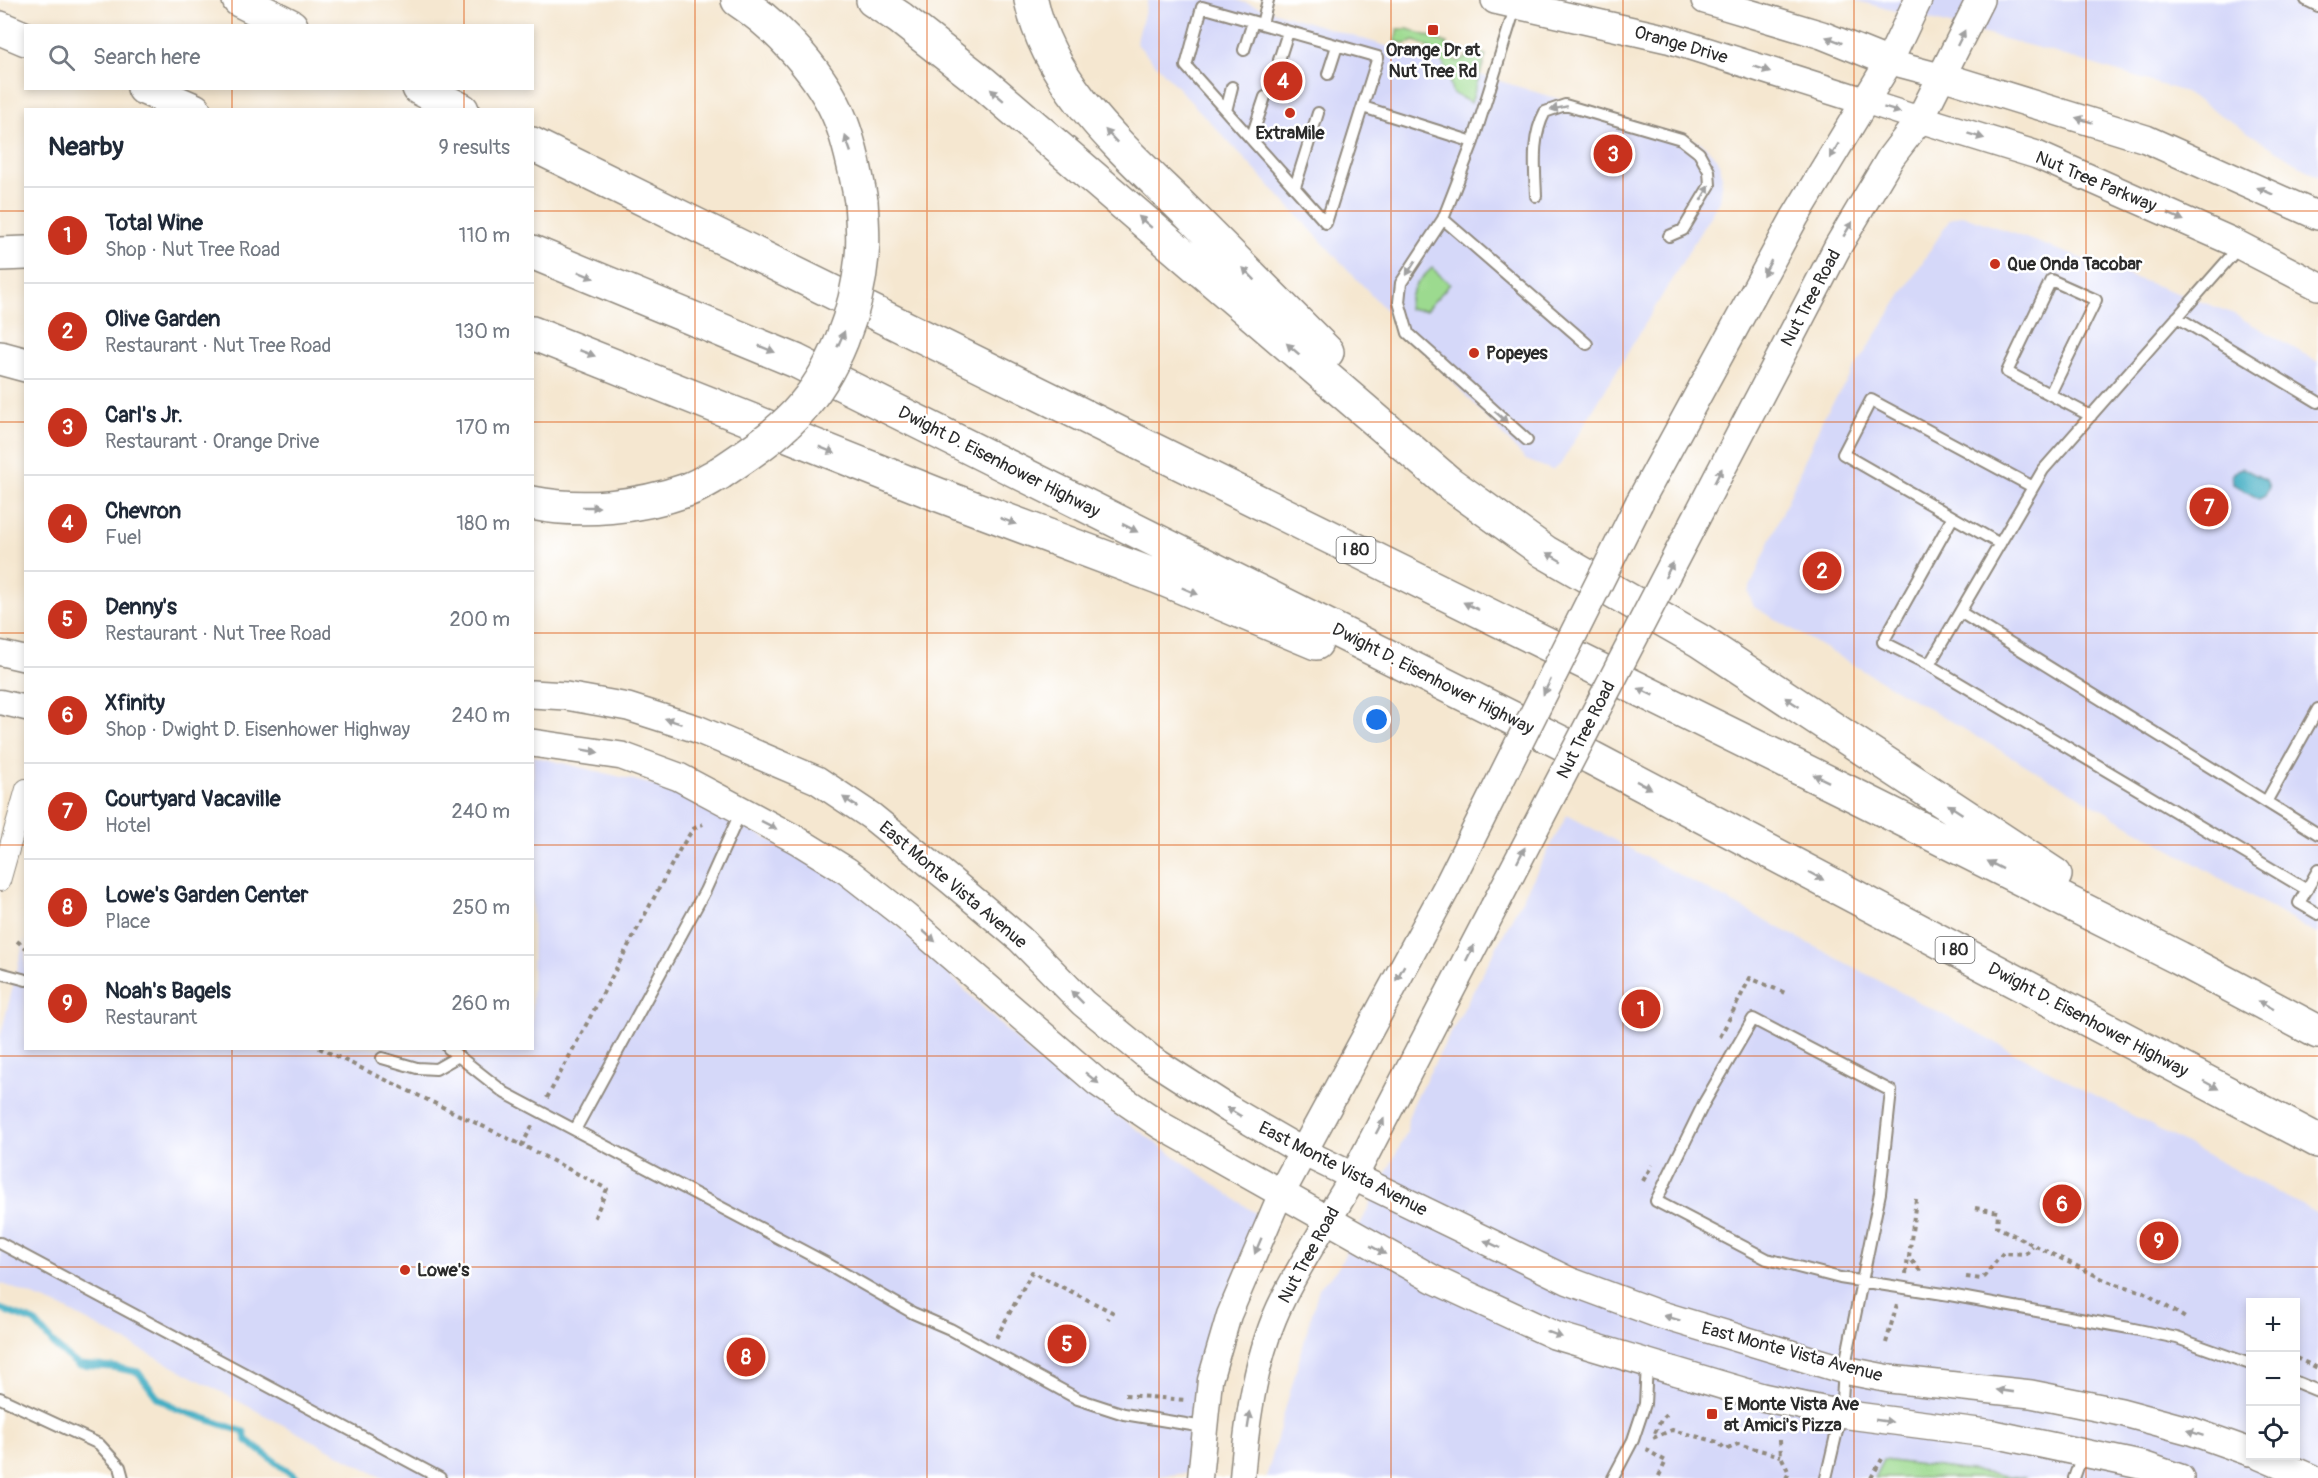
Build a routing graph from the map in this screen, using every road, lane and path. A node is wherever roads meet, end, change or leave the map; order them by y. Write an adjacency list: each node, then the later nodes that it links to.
1 (239, 0): 13 (highway)
2 (738, 0): 58 (highway, one-way to 2, bridge)
3 (873, 0): 56 (highway, one-way to 3)
4 (1031, 0): 56 (highway, one-way to 4)
5 (1268, 0): 12 (lane)
6 (1705, 0): 20 (main road, one-way to 6)
7 (1918, 0): 20 (main road)
8 (1980, 0): 22 (main road, Nut Tree Road, one-way to 8)
9 (2306, 0): 11 (lane)
10 (1506, 2): 27 (main road, Orange Drive, one-way to 27); 35 (lane)
11 (2318, 6)
12 (1257, 23): 15 (lane); 18 (lane); 31 (lane)
13 (287, 24)
14 (0, 28): 16 (highway)
15 (1288, 32): 17 (lane); 19 (lane)
16 (24, 38)
17 (1337, 46): 21 (lane); 28 (lane)
18 (1244, 50)
19 (1279, 60)
20 (1889, 62): 22 (street); 27 (main road)
21 (1328, 74)
22 (1942, 76): 33 (main road, Nut Tree Road); 39 (main road, one-way to 22)
23 (1232, 87): 31 (lane)
24 (149, 90): 29 (highway)
25 (423, 90): 30 (highway)
26 (1266, 98): 34 (lane)
27 (1864, 101): 33 (street, Nut Tree Parkway, one-way to 33); 94 (main road, one-way to 94, bridge)
28 (1363, 107): 35 (lane); 37 (lane)
29 (189, 108)
30 (458, 108)
31 (1226, 111): 34 (lane)
32 (1318, 113): 37 (lane)
33 (1920, 119): 42 (main road, Nut Tree Parkway, one-way to 42); 95 (main road, Nut Tree Road, one-way to 33, bridge)
34 (1251, 139): 37 (lane)
35 (1473, 142): 40 (lane)
36 (534, 145): 82 (highway, I 80, one-way to 36)
37 (1296, 187)
38 (1536, 196): 41 (lane, one-way to 38)
39 (2318, 216)
40 (1443, 219): 49 (lane); 55 (lane, one-way to 55)
41 (1669, 236)
42 (2240, 246): 46 (main road, Nut Tree Parkway); 47 (lane)
43 (24, 253): 45 (highway)
44 (534, 253): 70 (highway, Dwight D. Eisenhower Highway / I 80, one-way to 70)
45 (0, 254)
46 (2318, 286)
47 (2177, 317): 53 (lane); 54 (lane)
48 (534, 334): 70 (highway, one-way to 70)
49 (1587, 344)
50 (0, 358): 51 (highway)
51 (24, 364)
52 (2050, 394): 52 (lane); 54 (lane)
53 (2318, 402)
54 (2091, 416): 57 (lane)
55 (1527, 440)
56 (1449, 483): 82 (highway, one-way to 56)
57 (2033, 487): 59 (lane); 60 (lane)
58 (534, 503)
59 (1953, 517): 60 (lane); 64 (lane)
60 (2000, 543): 61 (lane)
61 (1960, 612): 64 (lane); 72 (lane)
62 (0, 653): 63 (street)
63 (24, 659)
64 (1929, 665): 78 (lane)
65 (534, 694): 94 (main road, East Monte Vista Avenue, one-way to 65)
66 (0, 702): 67 (street)
67 (24, 708)
68 (2318, 709): 72 (lane)
69 (534, 743): 73 (main road, one-way to 73)
70 (1592, 758): 92 (highway, Dwight D. Eisenhower Highway / I 80, one-way to 92)
71 (24, 796): 77 (street)
72 (2266, 802): 75 (lane)
73 (741, 811): 91 (lane); 96 (main road, one-way to 96)
74 (703, 824): 90 (path)
75 (2318, 834)
76 (2318, 870): 78 (lane)
77 (0, 881)
78 (2307, 890): 79 (lane)
79 (2318, 914)
80 (17, 941): 81 (path)
81 (24, 946)
82 (2179, 958): 85 (highway, I 80, one-way to 82)
83 (0, 973): 84 (lane)
84 (24, 979)
85 (2318, 1032)
86 (323, 1050): 93 (path)
87 (450, 1050): 88 (lane)
88 (457, 1057): 89 (lane); 90 (lane)
89 (382, 1058)
90 (539, 1112): 91 (lane); 93 (path)
91 (575, 1130): 125 (lane)
92 (2318, 1141)
93 (522, 1145): 99 (path)
94 (1303, 1152): 95 (main road, East Monte Vista Avenue); 96 (main road)
95 (1353, 1178): 100 (main road, Nut Tree Road); 117 (main road, East Monte Vista Avenue, one-way to 95)
96 (1281, 1193): 100 (main road); 125 (street, one-way to 125)
97 (1916, 1199): 103 (path)
98 (1975, 1208): 102 (path)
99 (594, 1219)
100 (1328, 1220): 115 (main road, one-way to 115); 136 (street, Nut Tree Road, one-way to 100)
101 (0, 1243): 134 (lane)
102 (2032, 1246): 106 (path); 110 (path)
103 (1909, 1257): 104 (path); 105 (path)
104 (1928, 1273)
105 (1905, 1274)
106 (1966, 1277)
107 (1862, 1281): 107 (lane); 114 (lane); 117 (lane)
108 (1897, 1303): 112 (path)
109 (1108, 1319): 111 (path)
110 (2187, 1319)
111 (1006, 1341)
112 (1886, 1342)
113 (2300, 1360): 116 (path)
114 (2246, 1363)
115 (1647, 1364): 124 (main road); 137 (lane)
116 (2318, 1368)
117 (1844, 1370): 124 (lane); 128 (main road, East Monte Vista Avenue, one-way to 117)
118 (2300, 1384): 119 (lane)
119 (2318, 1391)
120 (1116, 1394): 122 (path)
121 (0, 1398): 133 (lane)
122 (1187, 1400)
123 (1670, 1412): 126 (path)
124 (1841, 1414): 129 (main road, one-way to 129); 140 (lane)
125 (1204, 1427): 135 (street)
126 (1653, 1437): 130 (path); 138 (path)
127 (1780, 1440): 130 (path)
128 (2246, 1451)
129 (2084, 1452): 142 (lane); 143 (main road)
130 (1781, 1456): 139 (path)
131 (1882, 1459): 141 (path)
132 (2271, 1460): 144 (main road)
133 (123, 1478)
134 (440, 1478)
135 (1200, 1478)
136 (1242, 1478)
137 (1613, 1478)
138 (1658, 1478)
139 (1786, 1478)
140 (1826, 1478)
141 (1871, 1478)
142 (2074, 1478)
143 (2180, 1478)
144 (2311, 1478)

